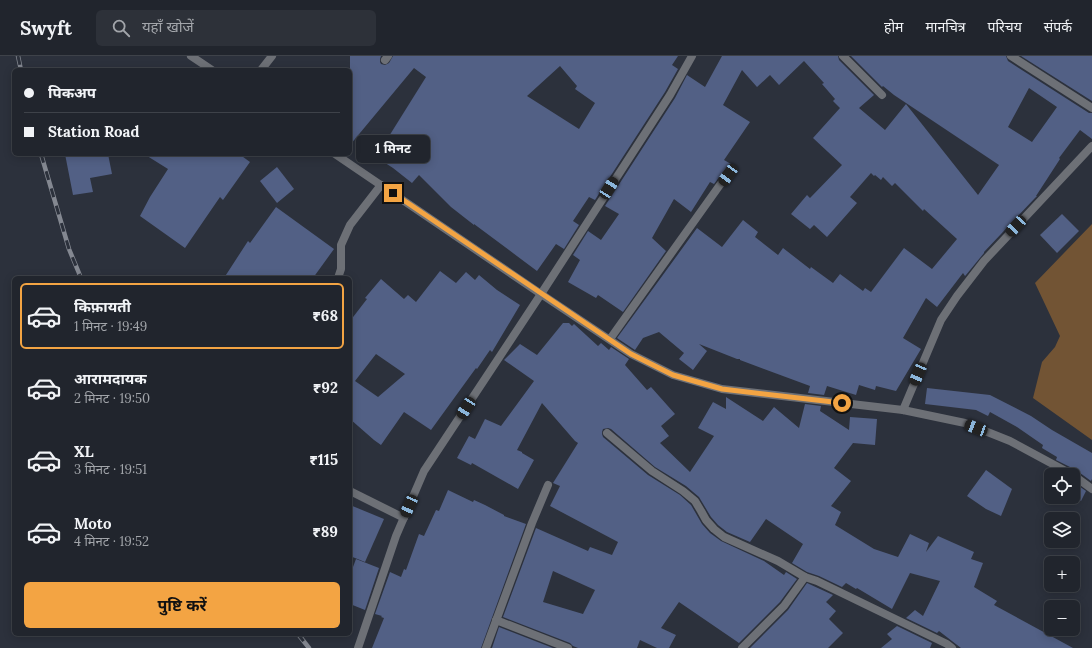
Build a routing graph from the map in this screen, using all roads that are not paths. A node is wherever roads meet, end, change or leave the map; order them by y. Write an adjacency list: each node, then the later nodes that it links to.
1 (191, 56): 6 (street)
2 (272, 56): 7 (street)
3 (692, 56): 15 (street)
4 (843, 56): 8 (street)
5 (1012, 56): 9 (street)
6 (209, 68)
7 (263, 68)
8 (882, 95)
9 (1092, 108)
10 (1092, 146): 17 (street)
11 (338, 156): 13 (street)
12 (728, 175): 16 (street)
13 (381, 185): 14 (street); 15 (street)
14 (339, 276)
15 (541, 294): 16 (street); 24 (street)
16 (610, 339): 17 (street)
17 (903, 410): 19 (street)
18 (607, 433): 25 (street)
19 (1060, 468)
20 (1080, 480): 22 (street)
21 (548, 485): 26 (street)
22 (1092, 489)
23 (352, 492): 24 (street)
24 (404, 518): 27 (street)
25 (805, 577): 30 (street); 31 (street)
26 (496, 620): 28 (street); 29 (street)
27 (358, 648)
28 (486, 648)
29 (568, 648)
30 (742, 648)
31 (952, 648)

